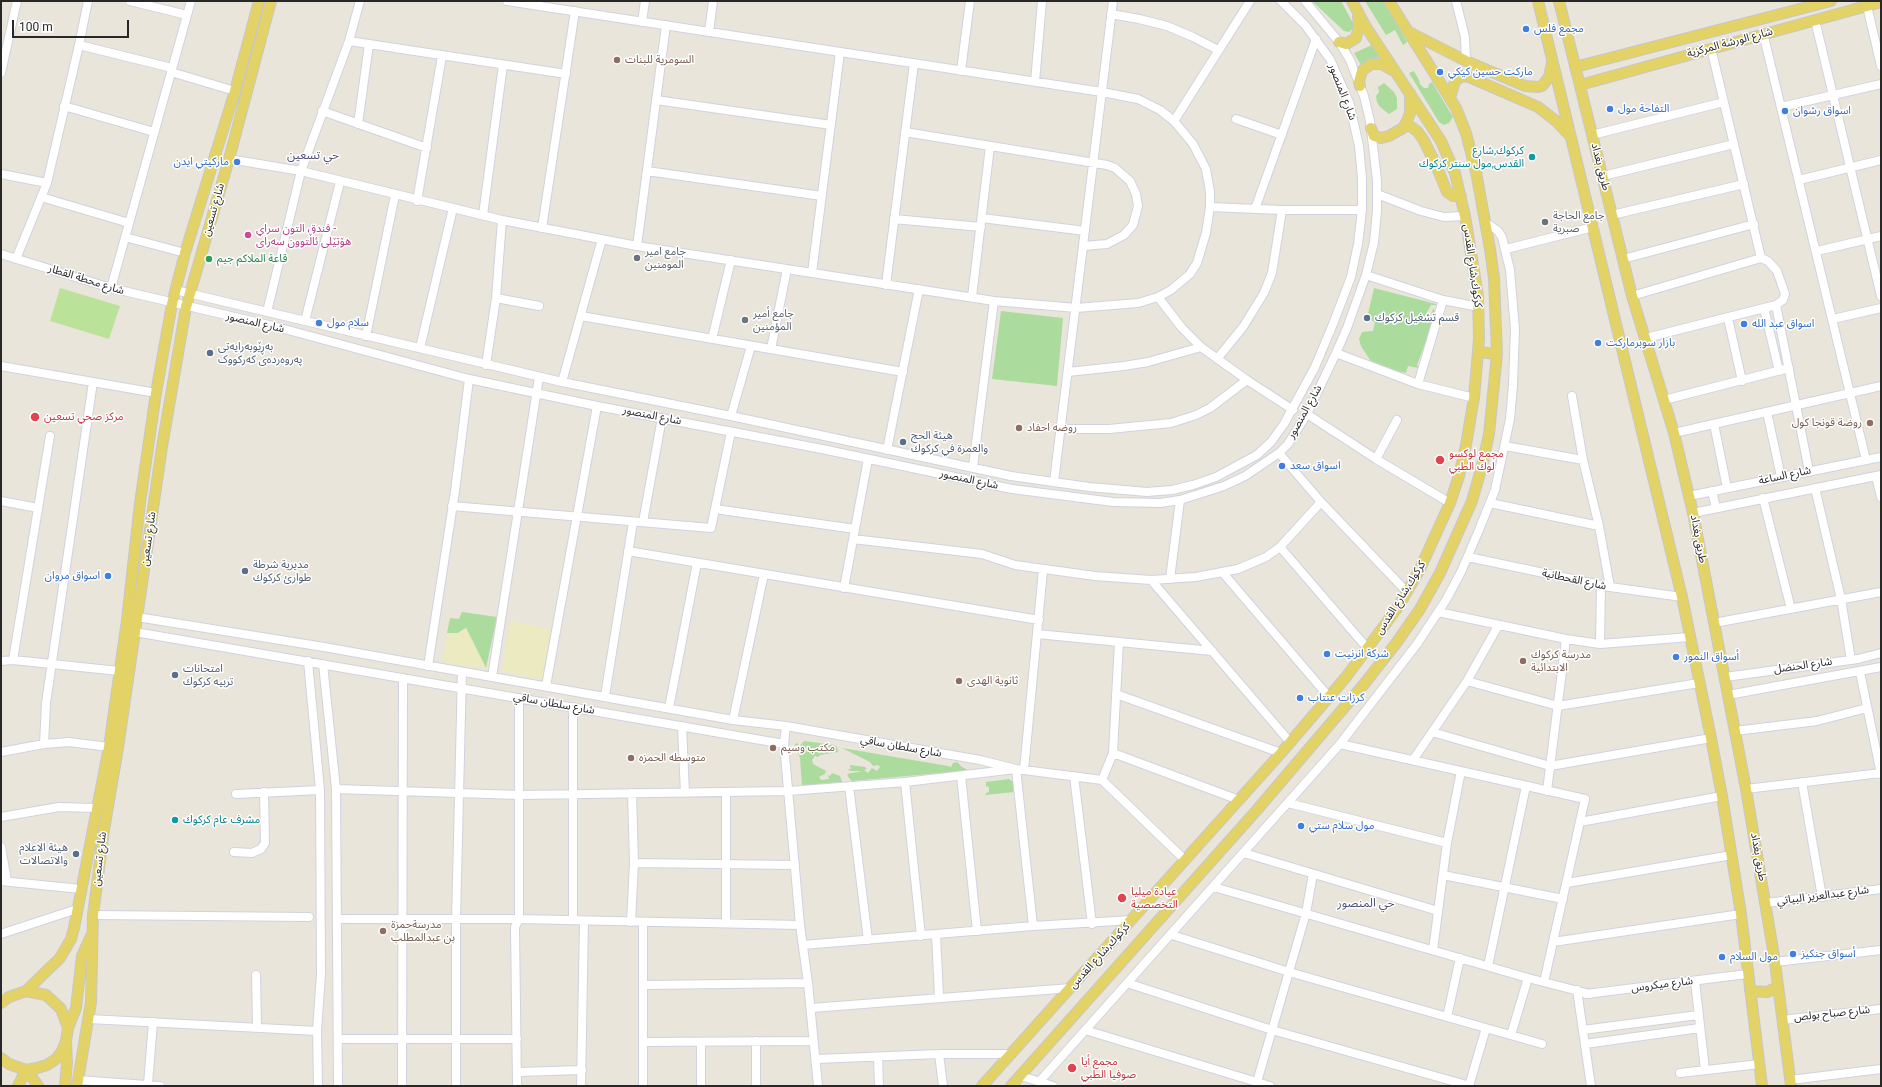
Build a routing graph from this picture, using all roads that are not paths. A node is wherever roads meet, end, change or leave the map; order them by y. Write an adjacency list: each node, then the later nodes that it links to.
1 (17, 1): 40 (street)
2 (88, 1): 39 (street)
3 (130, 1): 28 (street)
4 (191, 1): 28 (street)
5 (259, 1): 60 (main road, شارع تسعين)
6 (271, 1): 84 (main road, شارع تسعين)
7 (360, 1): 36 (street)
8 (507, 1): 25 (street)
9 (645, 1): 30 (street)
10 (713, 1): 32 (street)
11 (970, 1): 52 (street)
12 (1042, 1): 56 (street)
13 (1113, 1): 27 (street)
14 (1250, 1): 42 (street)
15 (1281, 1): 35 (street, شارع المنصور)
16 (1305, 1): 37 (street, شارع المنصور)
17 (1352, 1): 26 (main road, كركوك,شارع القدس)
18 (1390, 1): 33 (main road, كركوك,شارع القدس)
19 (1456, 1): 45 (street)
20 (1538, 1): 46 (main road, طريق بغداد)
21 (1559, 1): 50 (main road, طريق بغداد)
22 (1831, 1): 50 (main road, شارع الورشة المركزية)
23 (1881, 2): 24 (main road, شارع الورشة المركزية)
24 (1866, 6): 29 (main road, شارع الورشة المركزية); 47 (street)
25 (574, 11): 30 (street); 55 (street)
26 (1357, 12): 37 (main road); 54 (main road, كركوك,شارع القدس)
27 (1111, 14): 42 (street); 62 (street)
28 (187, 15): 51 (street)
29 (1815, 20): 34 (main road, شارع الورشة المركزية); 63 (street)
30 (642, 22): 31 (street)
31 (666, 25): 32 (street); 65 (street)
32 (709, 32): 43 (street)
33 (1410, 32): 45 (main road); 64 (main road, كركوك,شارع القدس)
34 (1763, 34): 41 (main road, شارع الورشة المركزية); 68 (street)
35 (1316, 39): 78 (street); 106 (street, شارع المنصور)
36 (349, 41): 38 (street); 69 (street)
37 (1339, 42): 59 (street, شارع المنصور)
38 (369, 44): 44 (street); 73 (street)
39 (79, 45): 51 (street); 67 (street)
40 (4, 48): 53 (street)
41 (1711, 48): 58 (main road, شارع الورشة المركزية); 66 (street)
42 (1218, 50): 71 (street)
43 (840, 52): 48 (street); 74 (street)
44 (442, 56): 49 (street); 83 (street)
45 (1466, 61): 46 (main road)
46 (1553, 61): 80 (main road, طريق بغداد)
47 (1880, 62)
48 (914, 63): 52 (street); 77 (street)
49 (503, 65): 55 (street); 107 (street)
50 (1575, 67): 58 (main road, طريق بغداد)
51 (171, 70): 60 (street); 76 (street)
52 (961, 70): 56 (street)
53 (1, 73)
54 (1398, 73): 59 (main road); 61 (main road, كركوك,شارع القدس)
55 (566, 74): 117 (street)
56 (1034, 82): 62 (street)
57 (1881, 84): 63 (street)
58 (1580, 85): 79 (main road, طريق بغداد)
59 (1360, 86): 75 (street, شارع المنصور)
60 (235, 91): 128 (main road, شارع تسعين)
61 (1410, 91): 72 (main road); 99 (main road, كركوك,شارع القدس)
62 (1102, 92): 71 (street); 86 (street)
63 (1833, 95): 68 (street); 87 (street)
64 (1450, 98): 80 (main road); 113 (main road, كركوك,شارع القدس)
65 (656, 100): 74 (street); 88 (street)
66 (1724, 102): 79 (street); 81 (street)
67 (64, 106): 76 (street); 94 (street)
68 (1781, 107): 92 (street)
69 (322, 111): 73 (street); 89 (street)
70 (1236, 119): 78 (street)
71 (1174, 121): 102 (street)
72 (1406, 123): 75 (main road); 99 (main road)
73 (358, 124): 83 (street)
74 (831, 125): 98 (street)
75 (1371, 128): 96 (street, شارع المنصور)
76 (154, 132): 114 (street)
77 (905, 132): 82 (street); 111 (street)
78 (1282, 135): 104 (street)
79 (1592, 135): 91 (main road, طريق بغداد)
80 (1572, 138): 118 (main road, طريق بغداد)
81 (1734, 144): 91 (street); 95 (street)
82 (990, 146): 86 (street); 110 (street)
83 (427, 148): 101 (street)
84 (229, 159): 89 (street); 141 (main road, شارع تسعين)
85 (1881, 160): 87 (street)
86 (1093, 163): 119 (street); 125 (street)
87 (1850, 168): 92 (street); 123 (street)
88 (647, 171): 98 (street); 124 (street)
89 (301, 172): 93 (street); 157 (street)
90 (1, 174): 94 (street)
91 (1602, 176): 108 (main road, طريق بغداد)
92 (1799, 180): 127 (street)
93 (340, 182): 97 (street); 161 (street)
94 (47, 183): 100 (street)
95 (1744, 184): 108 (street); 115 (street)
96 (1377, 194): 109 (street); 136 (street, شارع المنصور)
97 (395, 195): 101 (street); 164 (street)
98 (822, 196): 135 (street)
99 (1461, 196): 109 (main road, كركوك,شارع القدس)
100 (41, 197): 114 (street); 131 (street)
101 (417, 200): 103 (street)
102 (1210, 207): 104 (street); 145 (street)
103 (453, 208): 107 (street); 169 (street)
104 (1255, 209): 105 (street)
105 (1282, 210): 106 (street); 174 (street)
106 (1362, 210): 162 (street, شارع المنصور)
107 (483, 215): 112 (street)
108 (1612, 215): 132 (main road, طريق بغداد)
109 (1465, 216): 153 (main road, كركوك,شارع القدس)
110 (982, 218): 116 (street); 119 (street)
111 (894, 219): 116 (street); 137 (street)
112 (502, 220): 117 (street); 146 (street)
113 (1485, 222): 126 (street); 173 (main road, كركوك,شارع القدس)
114 (129, 223): 121 (street)
115 (1754, 224): 130 (street); 132 (street)
116 (981, 227): 144 (street)
117 (542, 228): 122 (street)
118 (1593, 228): 126 (street); 260 (main road, طريق بغداد)
119 (1085, 230): 125 (street)
120 (1881, 236): 123 (street)
121 (125, 237): 128 (street); 138 (street)
122 (602, 239): 124 (street); 158 (street)
123 (1867, 239): 127 (street); 143 (street)
124 (637, 246): 133 (street)
125 (1083, 246): 154 (street)
126 (1506, 249): 209 (street)
127 (1816, 251): 160 (street)
128 (185, 252): 139 (main road, شارع تسعين)
129 (1, 254): 131 (street, شارع محطة القطار)
130 (1761, 258): 142 (street); 150 (street)
131 (16, 259): 138 (street, شارع محطة القطار)
132 (1623, 259): 142 (main road, طريق بغداد)
133 (731, 260): 134 (street); 166 (street)
134 (787, 269): 135 (street); 170 (street)
135 (812, 273): 137 (street)
136 (1366, 275): 147 (street); 163 (street, شارع المنصور)
137 (886, 285): 140 (street)
138 (111, 288): 149 (street, شارع محطة القطار)
139 (175, 290): 141 (street, شارع المنصور); 149 (main road, شارع تسعين)
140 (919, 290): 144 (street); 179 (street)
141 (189, 293): 152 (main road, شارع تسعين); 157 (street, شارع المنصور)
142 (1632, 296): 165 (main road, طريق بغداد)
143 (1881, 296)
144 (972, 297): 148 (street)
145 (1158, 297): 154 (street); 168 (street)
146 (496, 298): 151 (street); 175 (street)
147 (1443, 300): 153 (street); 187 (street)
148 (994, 301): 154 (street); 218 (street)
149 (172, 304): 152 (street, شارع المنصور); 189 (main road, شارع تسعين)
150 (1776, 305): 155 (street); 177 (street)
151 (539, 306)
152 (186, 307): 182 (street, شارع المنصور); 264 (main road, شارع تسعين)
153 (1479, 307): 171 (main road, كركوك,شارع القدس)
154 (1076, 308): 180 (street)
155 (1764, 308): 159 (street); 178 (street)
156 (1881, 308): 160 (street)
157 (268, 312): 161 (street, شارع المنصور)
158 (581, 316): 166 (street); 186 (street)
159 (1728, 318): 165 (street); 184 (street)
160 (1833, 319): 191 (street)
161 (305, 321): 164 (street, شارع المنصور)
162 (1333, 324): 163 (street); 197 (street, شارع المنصور)
163 (1347, 328): 172 (street, شارع المنصور)
164 (366, 336): 169 (street, شارع المنصور)
165 (1646, 338): 194 (main road, طريق بغداد)
166 (712, 339): 167 (street)
167 (751, 346): 170 (street); 200 (street)
168 (1201, 347): 174 (street); 180 (street)
169 (420, 348): 175 (street, شارع المنصور)
170 (771, 349): 179 (street)
171 (1478, 352): 173 (main road); 193 (main road, كركوك,شارع القدس)
172 (1336, 353): 187 (street); 199 (street, شارع المنصور)
173 (1497, 354): 308 (main road, كركوك,شارع القدس)
174 (1217, 358): 183 (street)
175 (486, 365): 181 (street, شارع المنصور)
176 (1, 366): 185 (street)
177 (1789, 368): 178 (street); 195 (street)
178 (1779, 371): 184 (street)
179 (903, 372): 211 (street)
180 (1068, 372): 204 (street)
181 (539, 377): 186 (street, شارع المنصور); 190 (street)
182 (469, 379): 190 (street, شارع المنصور); 234 (street)
183 (1247, 380): 197 (street); 204 (street)
184 (1742, 381): 194 (street)
185 (93, 382): 189 (street); 281 (street)
186 (562, 382): 200 (street, شارع المنصور)
187 (1418, 384): 193 (street)
188 (1881, 386): 191 (street)
189 (156, 392): 285 (main road, شارع تسعين)
190 (536, 393): 196 (street, شارع المنصور); 238 (street)
191 (1850, 393): 195 (street); 217 (street)
192 (1572, 396): 216 (street)
193 (1474, 398): 232 (main road, كركوك,شارع القدس)
194 (1664, 400): 206 (main road, طريق بغداد)
195 (1797, 405): 198 (street); 219 (street)
196 (597, 406): 201 (street, شارع المنصور); 240 (street)
197 (1293, 410): 222 (street, شارع المنصور)
198 (1767, 412): 203 (street); 221 (street)
199 (1307, 414): 212 (street, شارع المنصور); 215 (street)
200 (731, 416): 208 (street, شارع المنصور)
201 (662, 418): 205 (street, شارع المنصور); 242 (street)
202 (1397, 420): 215 (street)
203 (1714, 424): 206 (street); 223 (street)
204 (1061, 429): 222 (street)
205 (731, 432): 210 (street, شارع المنصور); 237 (street)
206 (1674, 433): 226 (main road, طريق بغداد)
207 (50, 436): 235 (street)
208 (825, 436): 210 (street); 211 (street, شارع المنصور)
209 (1505, 446): 216 (street); 233 (street)
210 (822, 449): 214 (street, شارع المنصور)
211 (887, 450): 218 (street, شارع المنصور)
212 (1279, 453): 229 (street, شارع المنصور); 231 (street)
213 (1881, 457): 217 (street, شارع الساعة)
214 (868, 458): 229 (street, شارع المنصور); 244 (street)
215 (1376, 459): 232 (street)
216 (1583, 460): 243 (street)
217 (1866, 460): 219 (street, شارع الساعة)
218 (973, 467): 222 (street, شارع المنصور)
219 (1809, 471): 221 (street, شارع الساعة)
220 (1879, 476): 224 (street, شارع الساعة); 227 (street)
221 (1781, 477): 223 (street, شارع الساعة)
222 (1054, 482)
223 (1727, 488): 225 (street, شارع الساعة)
224 (1815, 488): 228 (street, شارع الساعة); 261 (street)
225 (1712, 491): 226 (street, شارع الساعة); 236 (street)
226 (1689, 496): 239 (main road, طريق بغداد)
227 (1881, 497)
228 (1763, 498): 236 (street, شارع الساعة); 262 (street)
229 (1180, 500): 253 (street)
230 (1, 501): 235 (street)
231 (1321, 502): 246 (street); 258 (street)
232 (1450, 503): 258 (main road, كركوك,شارع القدس)
233 (1490, 503): 243 (street); 248 (street)
234 (452, 506): 238 (street); 283 (street)
235 (38, 508): 277 (street)
236 (1716, 508): 239 (street, شارع الساعة)
237 (715, 509): 242 (street); 244 (street)
238 (518, 512): 240 (street); 289 (street)
239 (1693, 513): 266 (main road, طريق بغداد)
240 (577, 517): 241 (street); 294 (street)
241 (633, 522): 242 (street); 247 (street)
242 (643, 522)
243 (1599, 526): 256 (street)
244 (855, 529): 245 (street)
245 (853, 539): 250 (street); 257 (street)
246 (1280, 547): 251 (street); 274 (street)
247 (628, 552): 249 (street); 299 (street)
248 (1468, 557): 255 (street, شارع القحطانية); 263 (street)
249 (697, 563): 252 (street); 304 (street)
250 (1043, 570): 254 (street); 265 (street)
251 (1223, 573): 253 (street); 300 (street)
252 (764, 574): 257 (street); 307 (street)
253 (1170, 579): 254 (street)
254 (1151, 580): 275 (street)
255 (1601, 586): 256 (street, شارع القحطانية); 273 (street)
256 (1610, 587): 260 (street, شارع القحطانية)
257 (844, 588): 265 (street)
258 (1407, 592): 274 (main road, كركوك,شارع القدس)
259 (1881, 592): 261 (street)
260 (1682, 597): 270 (main road, طريق بغداد)
261 (1841, 599): 262 (street); 278 (street)
262 (1790, 609): 266 (street)
263 (1438, 612): 267 (street); 317 (street)
264 (137, 618): 268 (main road, شارع تسعين); 283 (street, شارع سلطان ساقي)
265 (1039, 620): 269 (street)
266 (1714, 623): 290 (main road, طريق بغداد)
267 (1498, 626): 271 (street); 292 (street)
268 (135, 632): 280 (street, شارع سلطان ساقي); 377 (main road, شارع تسعين)
269 (1037, 634): 272 (street); 324 (street)
270 (1690, 637): 273 (street); 293 (main road, طريق بغداد)
271 (1566, 639): 273 (street); 302 (street)
272 (1119, 642): 275 (street); 297 (street)
273 (1600, 644)
274 (1368, 649): 300 (main road, كركوك,شارع القدس)
275 (1212, 651): 314 (street)
276 (1881, 653): 278 (street, شارع الحنضل)
277 (13, 660): 279 (street); 281 (street)
278 (1851, 660): 288 (street, شارع الحنضل)
279 (1, 661)
280 (308, 661): 282 (street, شارع سلطان ساقي); 336 (street)
281 (52, 664): 285 (street); 315 (street)
282 (323, 664): 291 (street, شارع سلطان ساقي); 334 (street)
283 (428, 666): 286 (street, شارع سلطان ساقي)
284 (1881, 668): 287 (street, شارع الحنضل)
285 (119, 671): 318 (main road, شارع تسعين)
286 (462, 672): 289 (street, شارع سلطان ساقي); 295 (street)
287 (1860, 672): 296 (street, شارع الحنضل); 305 (street)
288 (1745, 675): 290 (street, شارع الحنضل); 296 (street)
289 (492, 677): 294 (street, شارع سلطان ساقي)
290 (1725, 677): 298 (main road, طريق بغداد)
291 (403, 678): 295 (street, شارع سلطان ساقي); 340 (street)
292 (1467, 681): 302 (street); 312 (street)
293 (1699, 683): 302 (street); 313 (main road, طريق بغداد)
294 (546, 686): 299 (street, شارع سلطان ساقي)
295 (462, 688): 301 (street, شارع سلطان ساقي); 342 (street)
296 (1746, 691): 298 (street, شارع الحنضل)
297 (1116, 694): 320 (street); 321 (street)
298 (1728, 694): 311 (main road, طريق بغداد)
299 (605, 696): 304 (street, شارع سلطان ساقي)
300 (1329, 697): 306 (main road, كركوك,شارع القدس)
301 (519, 698): 303 (street, شارع سلطان ساقي); 347 (street)
302 (1558, 706): 323 (street)
303 (573, 707): 309 (street, شارع سلطان ساقي); 346 (street)
304 (669, 708): 307 (street, شارع سلطان ساقي)
305 (1867, 708): 311 (street); 326 (street)
306 (1317, 711): 308 (main road); 314 (main road, كركوك,شارع القدس)
307 (733, 720): 310 (street, شارع سلطان ساقي)
308 (1331, 722): 462 (main road, كركوك,شارع القدس)
309 (682, 726): 316 (street, شارع سلطان ساقي); 344 (street)
310 (786, 726): 316 (street); 324 (street, شارع سلطان ساقي)
311 (1735, 731): 335 (main road, طريق بغداد)
312 (1432, 732): 322 (street); 323 (street)
313 (1711, 738): 323 (street); 348 (main road, طريق بغداد)
314 (1290, 742): 321 (main road, كركوك,شارع القدس)
315 (44, 744): 318 (street); 319 (street)
316 (784, 744): 337 (street)
317 (1340, 744): 322 (street); 350 (street)
318 (109, 746): 351 (main road, شارع تسعين)
319 (1, 752)
320 (1113, 753): 329 (street); 349 (street)
321 (1281, 753): 349 (main road, كركوك,شارع القدس)
322 (1413, 760): 325 (street)
323 (1550, 766): 338 (street)
324 (1020, 770): 327 (street); 328 (street); 392 (street)
325 (1461, 771): 333 (street); 354 (street)
326 (1881, 774): 331 (street)
327 (961, 776): 330 (street); 393 (street)
328 (1074, 776): 329 (street); 390 (street)
329 (1102, 780): 359 (street)
330 (905, 782): 332 (street); 398 (street)
331 (1802, 782): 335 (street); 371 (street)
332 (849, 786): 337 (street); 399 (street)
333 (1526, 786): 338 (street); 368 (street)
334 (336, 789): 340 (street); 380 (street)
335 (1746, 789): 373 (main road, طريق بغداد)
336 (320, 790): 339 (street); 437 (street)
337 (789, 791): 341 (street); 362 (street)
338 (1547, 791): 353 (street)
339 (264, 792): 345 (street); 356 (street)
340 (402, 792): 342 (street); 381 (street)
341 (726, 792): 344 (street); 361 (street)
342 (460, 793): 347 (street); 382 (street)
343 (632, 793): 344 (street); 346 (street); 360 (street)
344 (685, 793)
345 (236, 794)
346 (574, 794): 347 (street); 384 (street)
347 (519, 795): 383 (street)
348 (1722, 796): 353 (street); 358 (main road, طريق بغداد)
349 (1239, 800): 359 (main road, كركوك,شارع القدس)
350 (1288, 803): 354 (street); 357 (street)
351 (96, 808): 352 (street); 369 (main road, شارع تسعين)
352 (1, 817)
353 (1580, 822): 366 (street)
354 (1447, 843): 364 (street)
355 (1, 847): 365 (street)
356 (234, 852)
357 (1244, 853): 363 (street); 367 (street)
358 (1732, 855): 366 (street); 378 (main road, طريق بغداد)
359 (1185, 860): 385 (main road, كركوك,شارع القدس)
360 (634, 863): 361 (street); 387 (street)
361 (726, 864): 362 (street); 389 (street)
362 (795, 865): 391 (street)
363 (1313, 874): 375 (street); 376 (street)
364 (1443, 875): 368 (street); 375 (street)
365 (4, 881): 369 (street)
366 (1566, 883): 372 (street)
367 (1214, 887): 376 (street); 397 (street)
368 (1505, 887): 372 (street); 406 (street)
369 (81, 889): 374 (main road, شارع تسعين)
370 (1881, 889): 371 (street, شارع عبدالعزيز البياتي)
371 (1822, 897): 373 (street, شارع عبدالعزيز البياتي)
372 (1563, 899): 400 (street)
373 (1766, 903): 405 (main road, طريق بغداد)
374 (78, 909): 394 (street); 418 (main road, شارع تسعين)
375 (1438, 911): 402 (street)
376 (1306, 913): 402 (street); 407 (street)
377 (94, 914): 379 (street); 395 (main road, شارع تسعين)
378 (1741, 914): 400 (street); 408 (main road, طريق بغداد)
379 (309, 917)
380 (338, 919): 381 (street); 439 (street)
381 (402, 920): 382 (street); 442 (street)
382 (456, 920): 383 (street); 440 (street)
383 (519, 920): 384 (street); 441 (street)
384 (573, 920): 386 (street)
385 (1132, 920): 390 (street); 417 (main road, كركوك,شارع القدس)
386 (584, 921): 387 (street); 458 (street)
387 (631, 922): 388 (street)
388 (643, 922): 389 (street); 415 (street)
389 (726, 924): 391 (street)
390 (1092, 924): 392 (street)
391 (800, 925): 401 (street)
392 (1033, 926): 393 (street)
393 (977, 931): 396 (street)
394 (1, 934)
395 (92, 934): 427 (main road, شارع تسعين); 431 (main road)
396 (936, 934): 398 (street); 421 (street)
397 (1172, 935): 407 (street); 414 (street)
398 (921, 936): 399 (street)
399 (868, 940): 401 (street)
400 (1553, 942): 413 (street)
401 (804, 945): 412 (street)
402 (1433, 950): 404 (street)
403 (1881, 950): 405 (street)
404 (1460, 958): 406 (street); 426 (street)
405 (1775, 962): 416 (main road, طريق بغداد)
406 (1488, 966): 410 (street)
407 (1289, 972): 426 (street); 435 (street)
408 (1747, 974): 411 (street, شارع ميكروس); 419 (main road, طريق بغداد)
409 (256, 975): 430 (street)
410 (1528, 978): 413 (street); 438 (street)
411 (1695, 981): 420 (street, شارع ميكروس); 425 (street)
412 (808, 982): 415 (street); 423 (street)
413 (1544, 982): 420 (street)
414 (1127, 983): 434 (street); 435 (street)
415 (644, 984): 446 (street)
416 (1778, 987): 419 (main road); 428 (main road, طريق بغداد)
417 (1071, 988): 421 (street); 451 (main road, كركوك,شارع القدس)
418 (26, 991): 422 (main road); 431 (main road)
419 (1750, 991): 455 (main road, طريق بغداد)
420 (1577, 993): 436 (street)
421 (939, 997): 423 (street)
422 (1, 1003)
423 (811, 1008): 444 (street)
424 (1881, 1009): 428 (street, شارع صباح بولص)
425 (1698, 1015): 433 (street); 436 (street)
426 (1447, 1017): 432 (street)
427 (88, 1019): 429 (street); 465 (main road, شارع تسعين)
428 (1782, 1020): 466 (main road, طريق بغداد)
429 (153, 1022): 430 (street); 467 (street)
430 (257, 1027): 437 (street)
431 (68, 1028): 445 (main road)
432 (1486, 1028): 438 (street); 488 (street)
433 (1700, 1028): 449 (street); 459 (street)
434 (1085, 1030): 463 (street); 464 (street)
435 (1272, 1030): 464 (street); 488 (street)
436 (1583, 1030): 449 (street)
437 (317, 1031): 472 (street)
438 (1511, 1035): 448 (street)
439 (338, 1039): 442 (street); 473 (street)
440 (456, 1039): 441 (street); 442 (street); 475 (street)
441 (517, 1039): 460 (street)
442 (401, 1040): 474 (street)
443 (756, 1041): 444 (street); 447 (street); 480 (street)
444 (813, 1041): 454 (street)
445 (66, 1042): 457 (main road); 470 (main road)
446 (644, 1042): 447 (street); 478 (street)
447 (701, 1042): 479 (street)
448 (1542, 1044)
449 (1585, 1044): 489 (street)
450 (939, 1054): 451 (street); 452 (street); 483 (street)
451 (1010, 1054): 484 (main road, كركوك,شارع القدس)
452 (878, 1057): 454 (street); 482 (street)
453 (1, 1059): 457 (main road)
454 (816, 1059): 481 (street)
455 (1760, 1064): 459 (street); 490 (main road, طريق بغداد)
456 (1881, 1069): 466 (street)
457 (26, 1070): 468 (main road); 469 (main road)
458 (582, 1070): 460 (street); 477 (street)
459 (1705, 1070): 461 (street)
460 (518, 1072): 476 (street)
461 (1680, 1073)
462 (1021, 1076): 463 (street); 485 (main road, كركوك,شارع القدس)
463 (1039, 1082): 486 (street)
464 (1257, 1082): 487 (street)
465 (78, 1083): 467 (street)
466 (1791, 1083)
467 (148, 1084): 471 (street)
468 (18, 1086)
469 (38, 1086)
470 (65, 1086)
471 (160, 1086)
472 (318, 1086)
473 (338, 1086)
474 (402, 1086)
475 (456, 1086)
476 (518, 1086)
477 (581, 1086)
478 (643, 1086)
479 (701, 1086)
480 (756, 1086)
481 (818, 1086)
482 (880, 1086)
483 (943, 1086)
484 (982, 1086)
485 (1011, 1086)
486 (1053, 1086)
487 (1270, 1086)
488 (1469, 1086)
489 (1591, 1086)
490 (1762, 1086)

